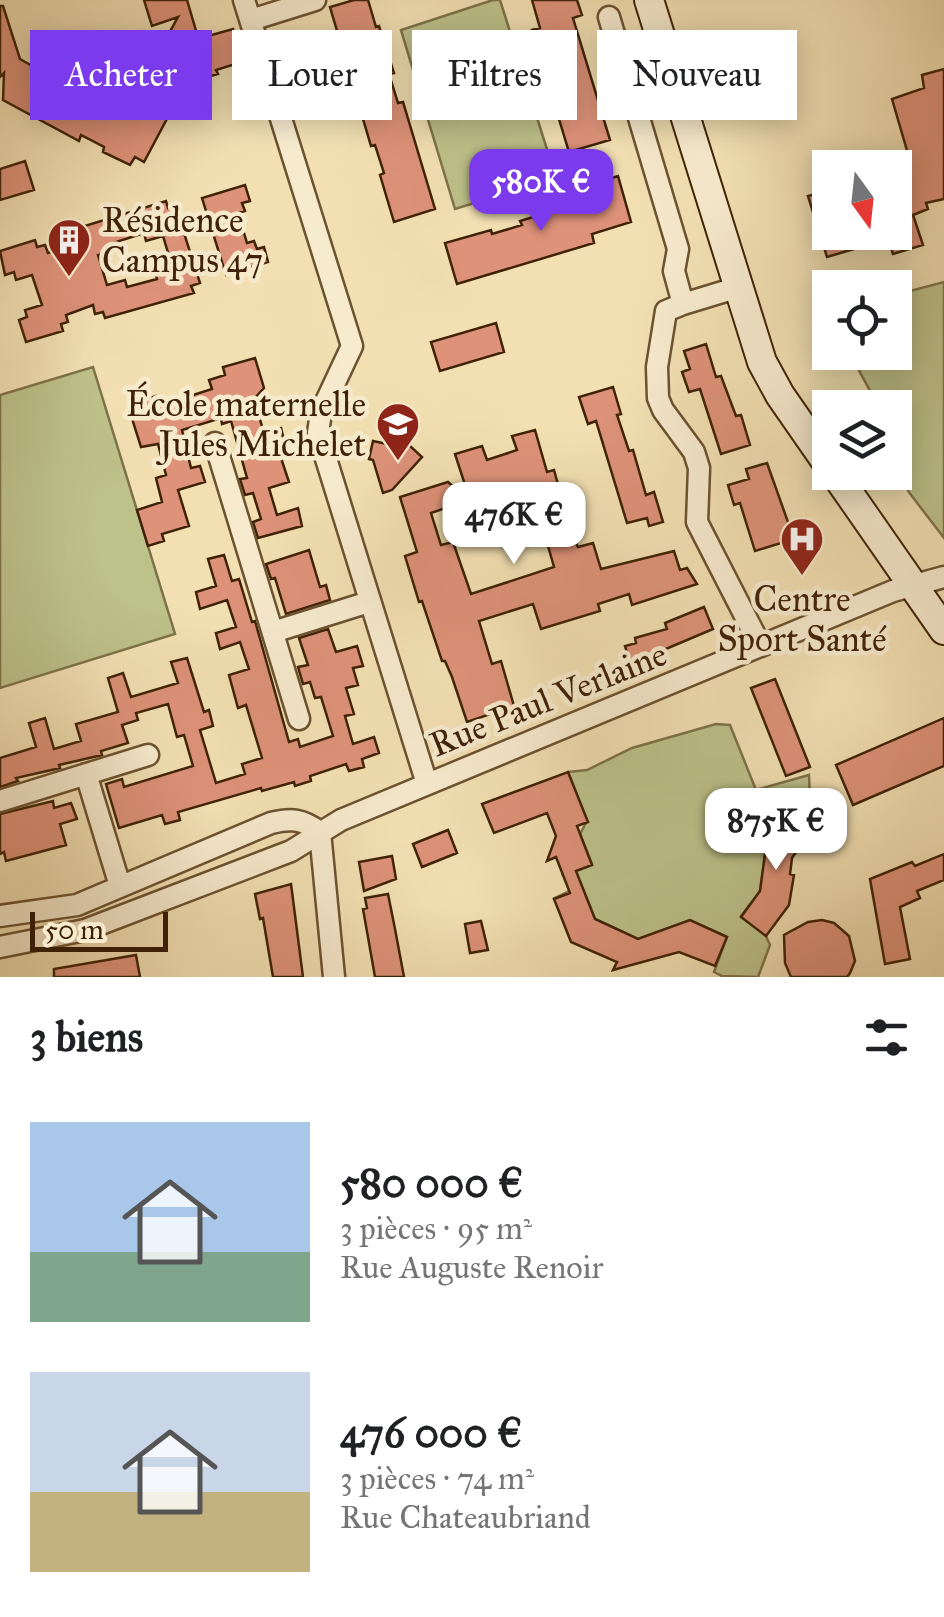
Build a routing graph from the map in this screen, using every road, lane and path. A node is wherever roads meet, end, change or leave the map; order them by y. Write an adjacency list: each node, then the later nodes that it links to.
1 (315, 0): 3 (street)
2 (649, 0): 4 (street)
3 (247, 10): 13 (street)
4 (659, 14): 6 (street)
5 (609, 17): 7 (street)
6 (739, 287): 7 (street); 8 (street)
7 (683, 304): 16 (street)
8 (812, 441)
9 (215, 444): 15 (street)
10 (846, 490): 12 (street)
11 (944, 577): 12 (street, Rue Paul Verlaine)
12 (913, 585): 14 (street); 16 (street, Rue Paul Verlaine)
13 (369, 602): 15 (street); 20 (street)
14 (944, 630)
15 (272, 632): 17 (street)
16 (760, 646): 20 (street, Rue Paul Verlaine)
17 (300, 719)
18 (148, 755): 19 (street)
19 (86, 774): 21 (street); 23 (street)
20 (427, 784): 22 (street, Rue Paul Verlaine)
21 (0, 802)
22 (320, 832): 23 (street); 25 (street, Rue Paul Verlaine); 26 (street)
23 (120, 886): 24 (street)
24 (0, 916)
25 (0, 948)
26 (334, 977)

